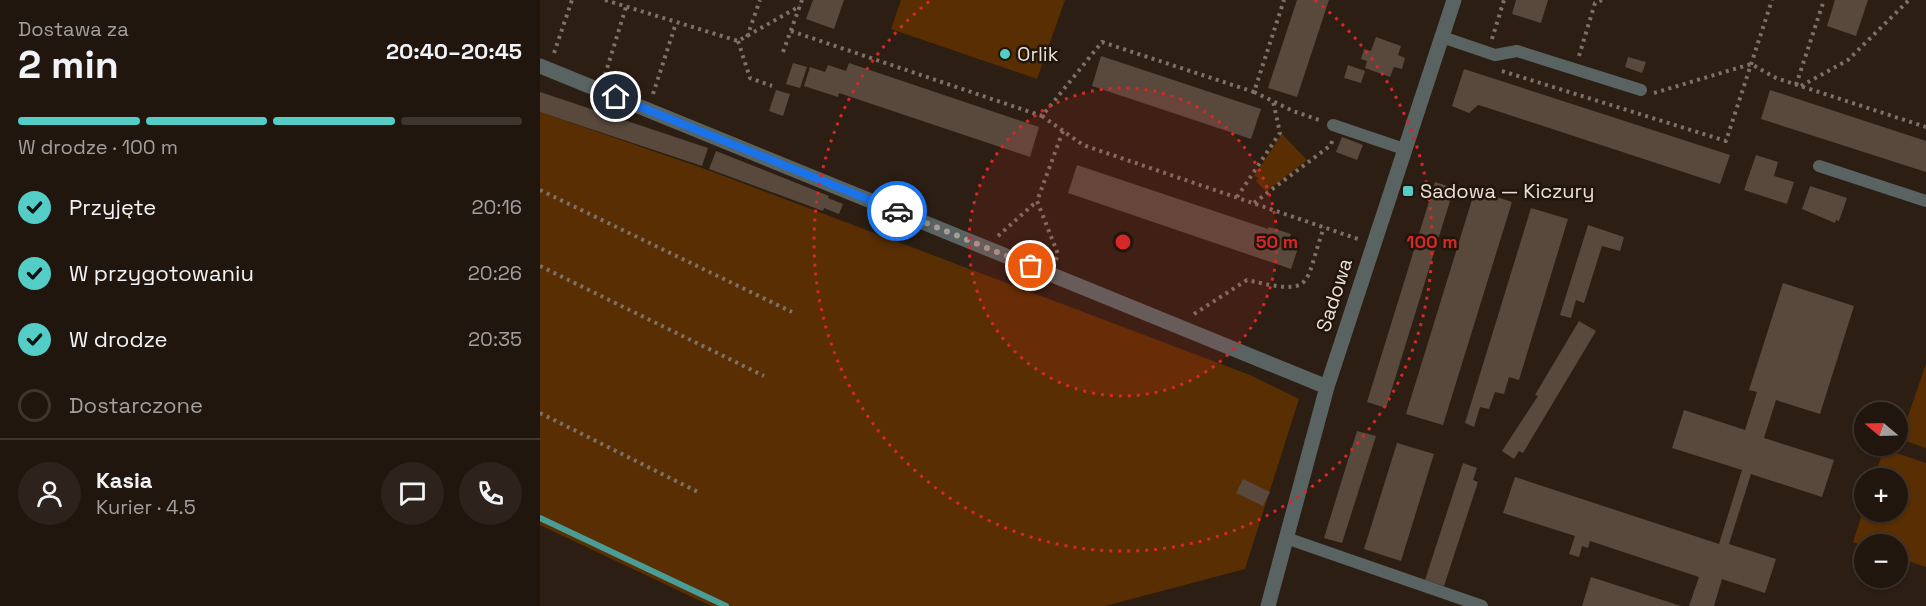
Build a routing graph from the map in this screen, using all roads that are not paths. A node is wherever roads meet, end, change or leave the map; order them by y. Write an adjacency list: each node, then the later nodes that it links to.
1 (1454, 0): 2 (street, Sadowa)
2 (1442, 37): 4 (lane); 6 (street, Sadowa)
3 (544, 68): 9 (street)
4 (1644, 93)
5 (1333, 124): 6 (lane)
6 (1404, 149): 9 (street, Sadowa)
7 (1819, 166): 8 (lane)
8 (1926, 201)
9 (1327, 387): 10 (street, Sadowa)
10 (1286, 538): 11 (street, Sadowa); 12 (lane)
11 (1268, 606)
12 (1482, 606)

